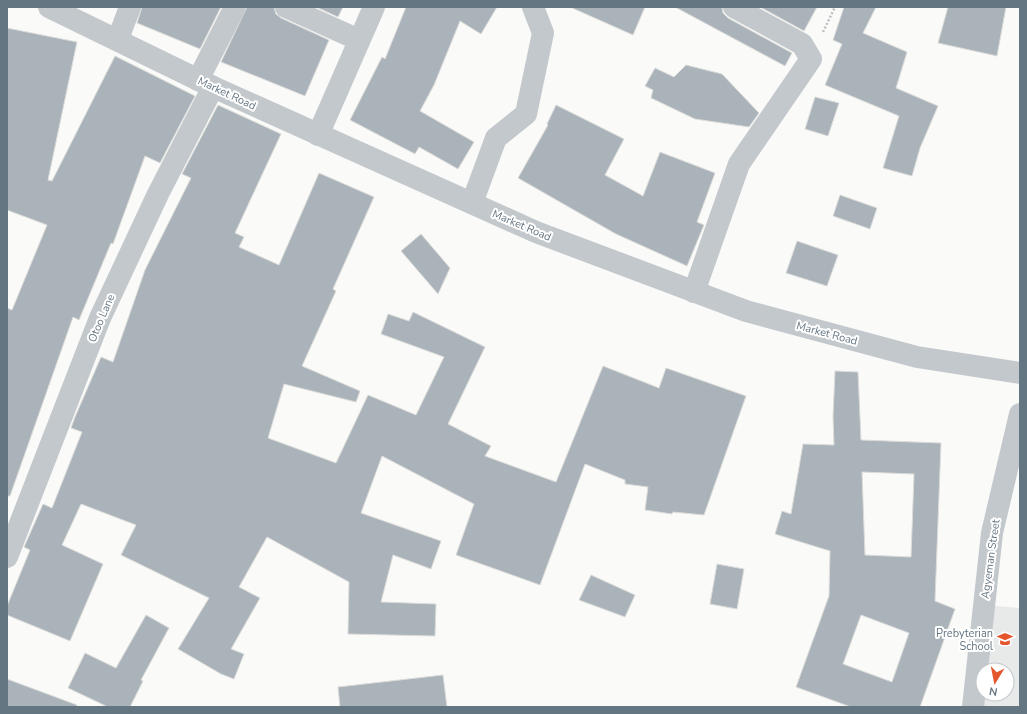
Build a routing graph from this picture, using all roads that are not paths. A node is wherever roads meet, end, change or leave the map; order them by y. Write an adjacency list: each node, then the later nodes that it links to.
1 (49, 7): 8 (street, Market Road)
2 (130, 7): 8 (street)
3 (235, 7): 10 (street, Otoo Lane)
4 (286, 7): 9 (street)
5 (374, 7): 9 (street)
6 (533, 7): 12 (street)
7 (734, 7): 13 (street)
8 (118, 39): 10 (street, Market Road)
9 (359, 40): 11 (street)
10 (206, 83): 11 (street, Market Road); 16 (street, Otoo Lane)
11 (318, 134): 12 (street, Market Road)
12 (472, 203): 13 (street, Market Road)
13 (694, 292): 14 (street, Market Road)
14 (1020, 373)
15 (1020, 414): 17 (street, Agyeman Street)
16 (7, 557)
17 (973, 707)

